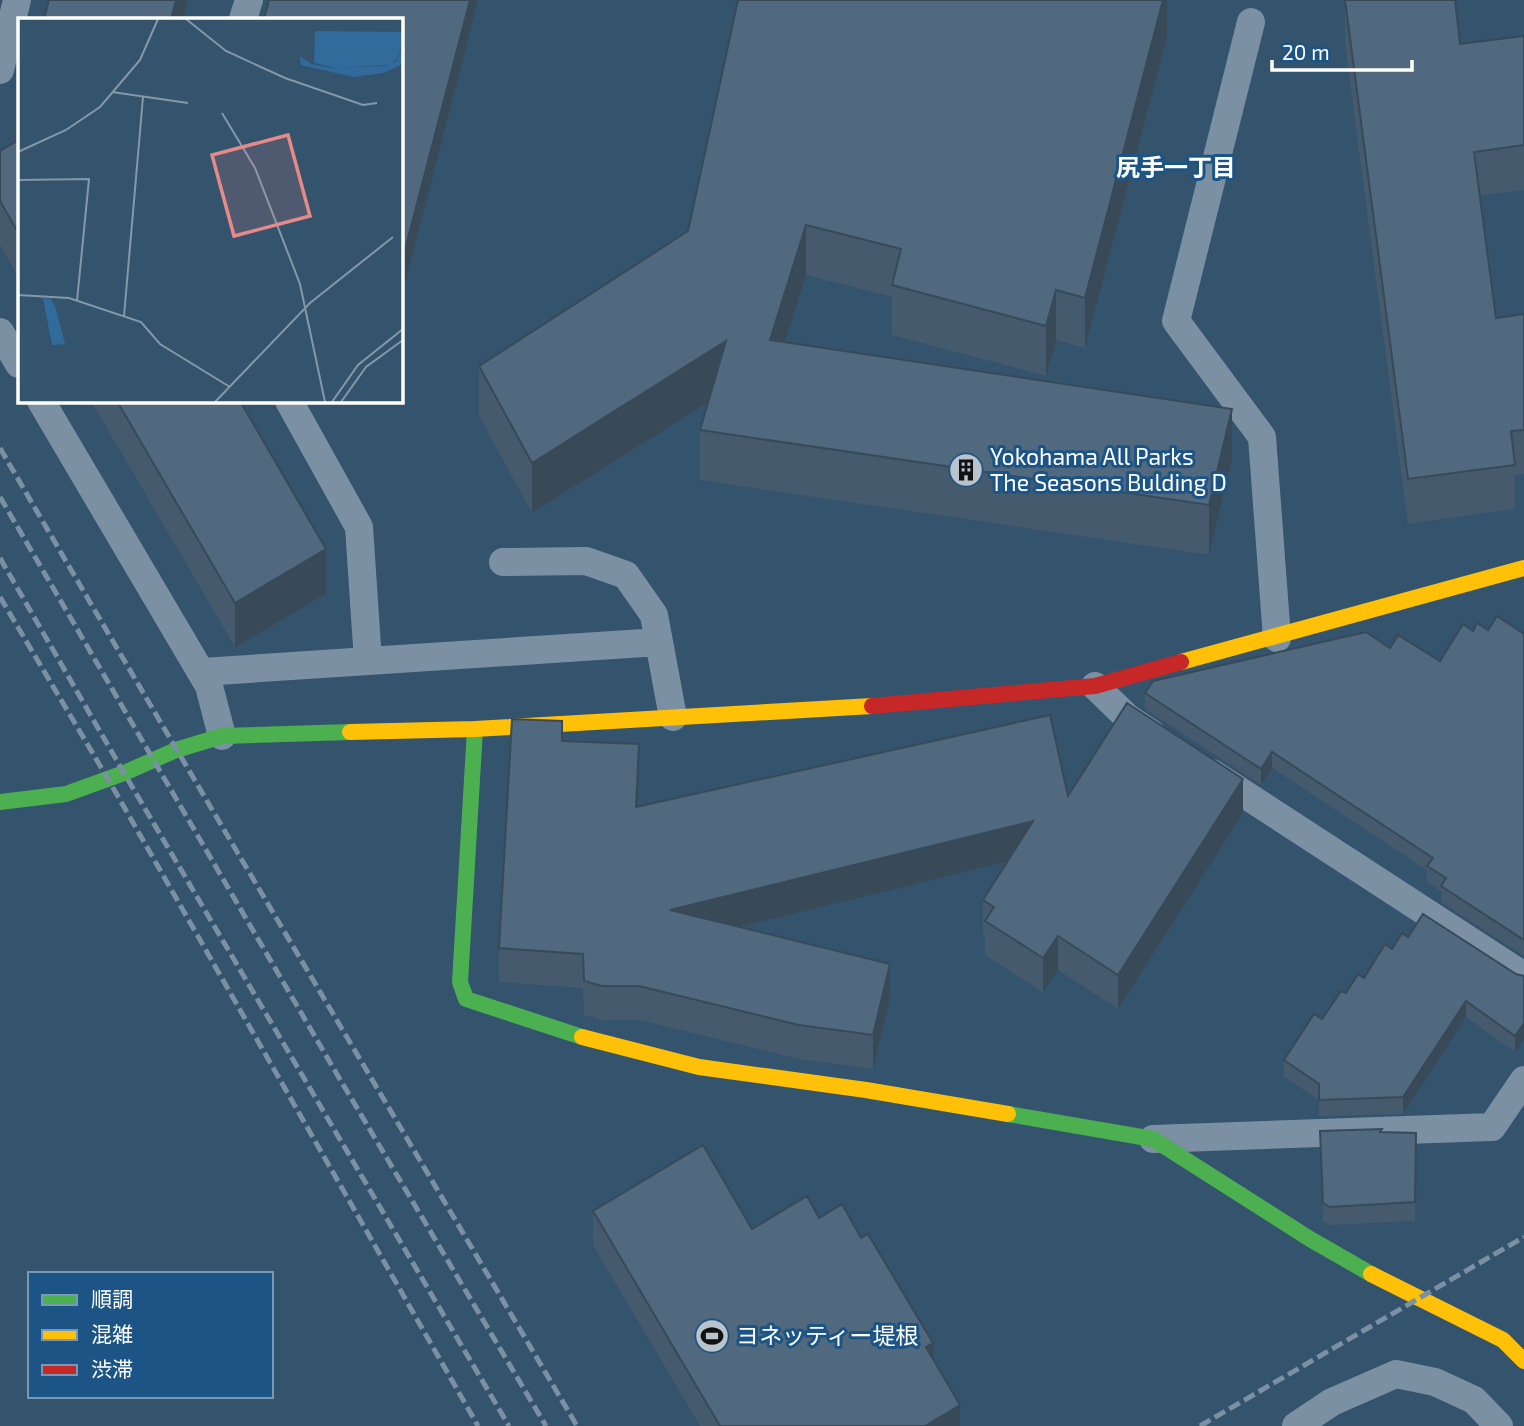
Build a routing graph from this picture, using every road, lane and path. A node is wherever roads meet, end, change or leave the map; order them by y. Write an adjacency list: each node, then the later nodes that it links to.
1 (17, 0): 5 (lane)
2 (249, 0): 3 (lane)
3 (243, 18)
4 (1251, 22): 12 (lane)
5 (0, 70)
6 (0, 332): 7 (lane)
7 (18, 362)
8 (42, 402): 15 (lane)
9 (290, 402): 14 (lane)
10 (503, 562): 13 (lane)
11 (1524, 568): 12 (street)
12 (1277, 638): 16 (street)
13 (659, 642): 14 (lane); 17 (lane)
14 (368, 661): 15 (lane)
15 (202, 673): 19 (lane)
16 (1095, 686): 17 (street); 21 (lane)
17 (673, 717): 18 (street)
18 (475, 729): 19 (street); 23 (street)
19 (222, 736): 20 (street)
20 (0, 802)
21 (1524, 976)
22 (1524, 1080): 23 (lane)
23 (1153, 1139): 24 (street)
24 (1524, 1361)
25 (1296, 1426): 26 (lane)
26 (1499, 1426)

